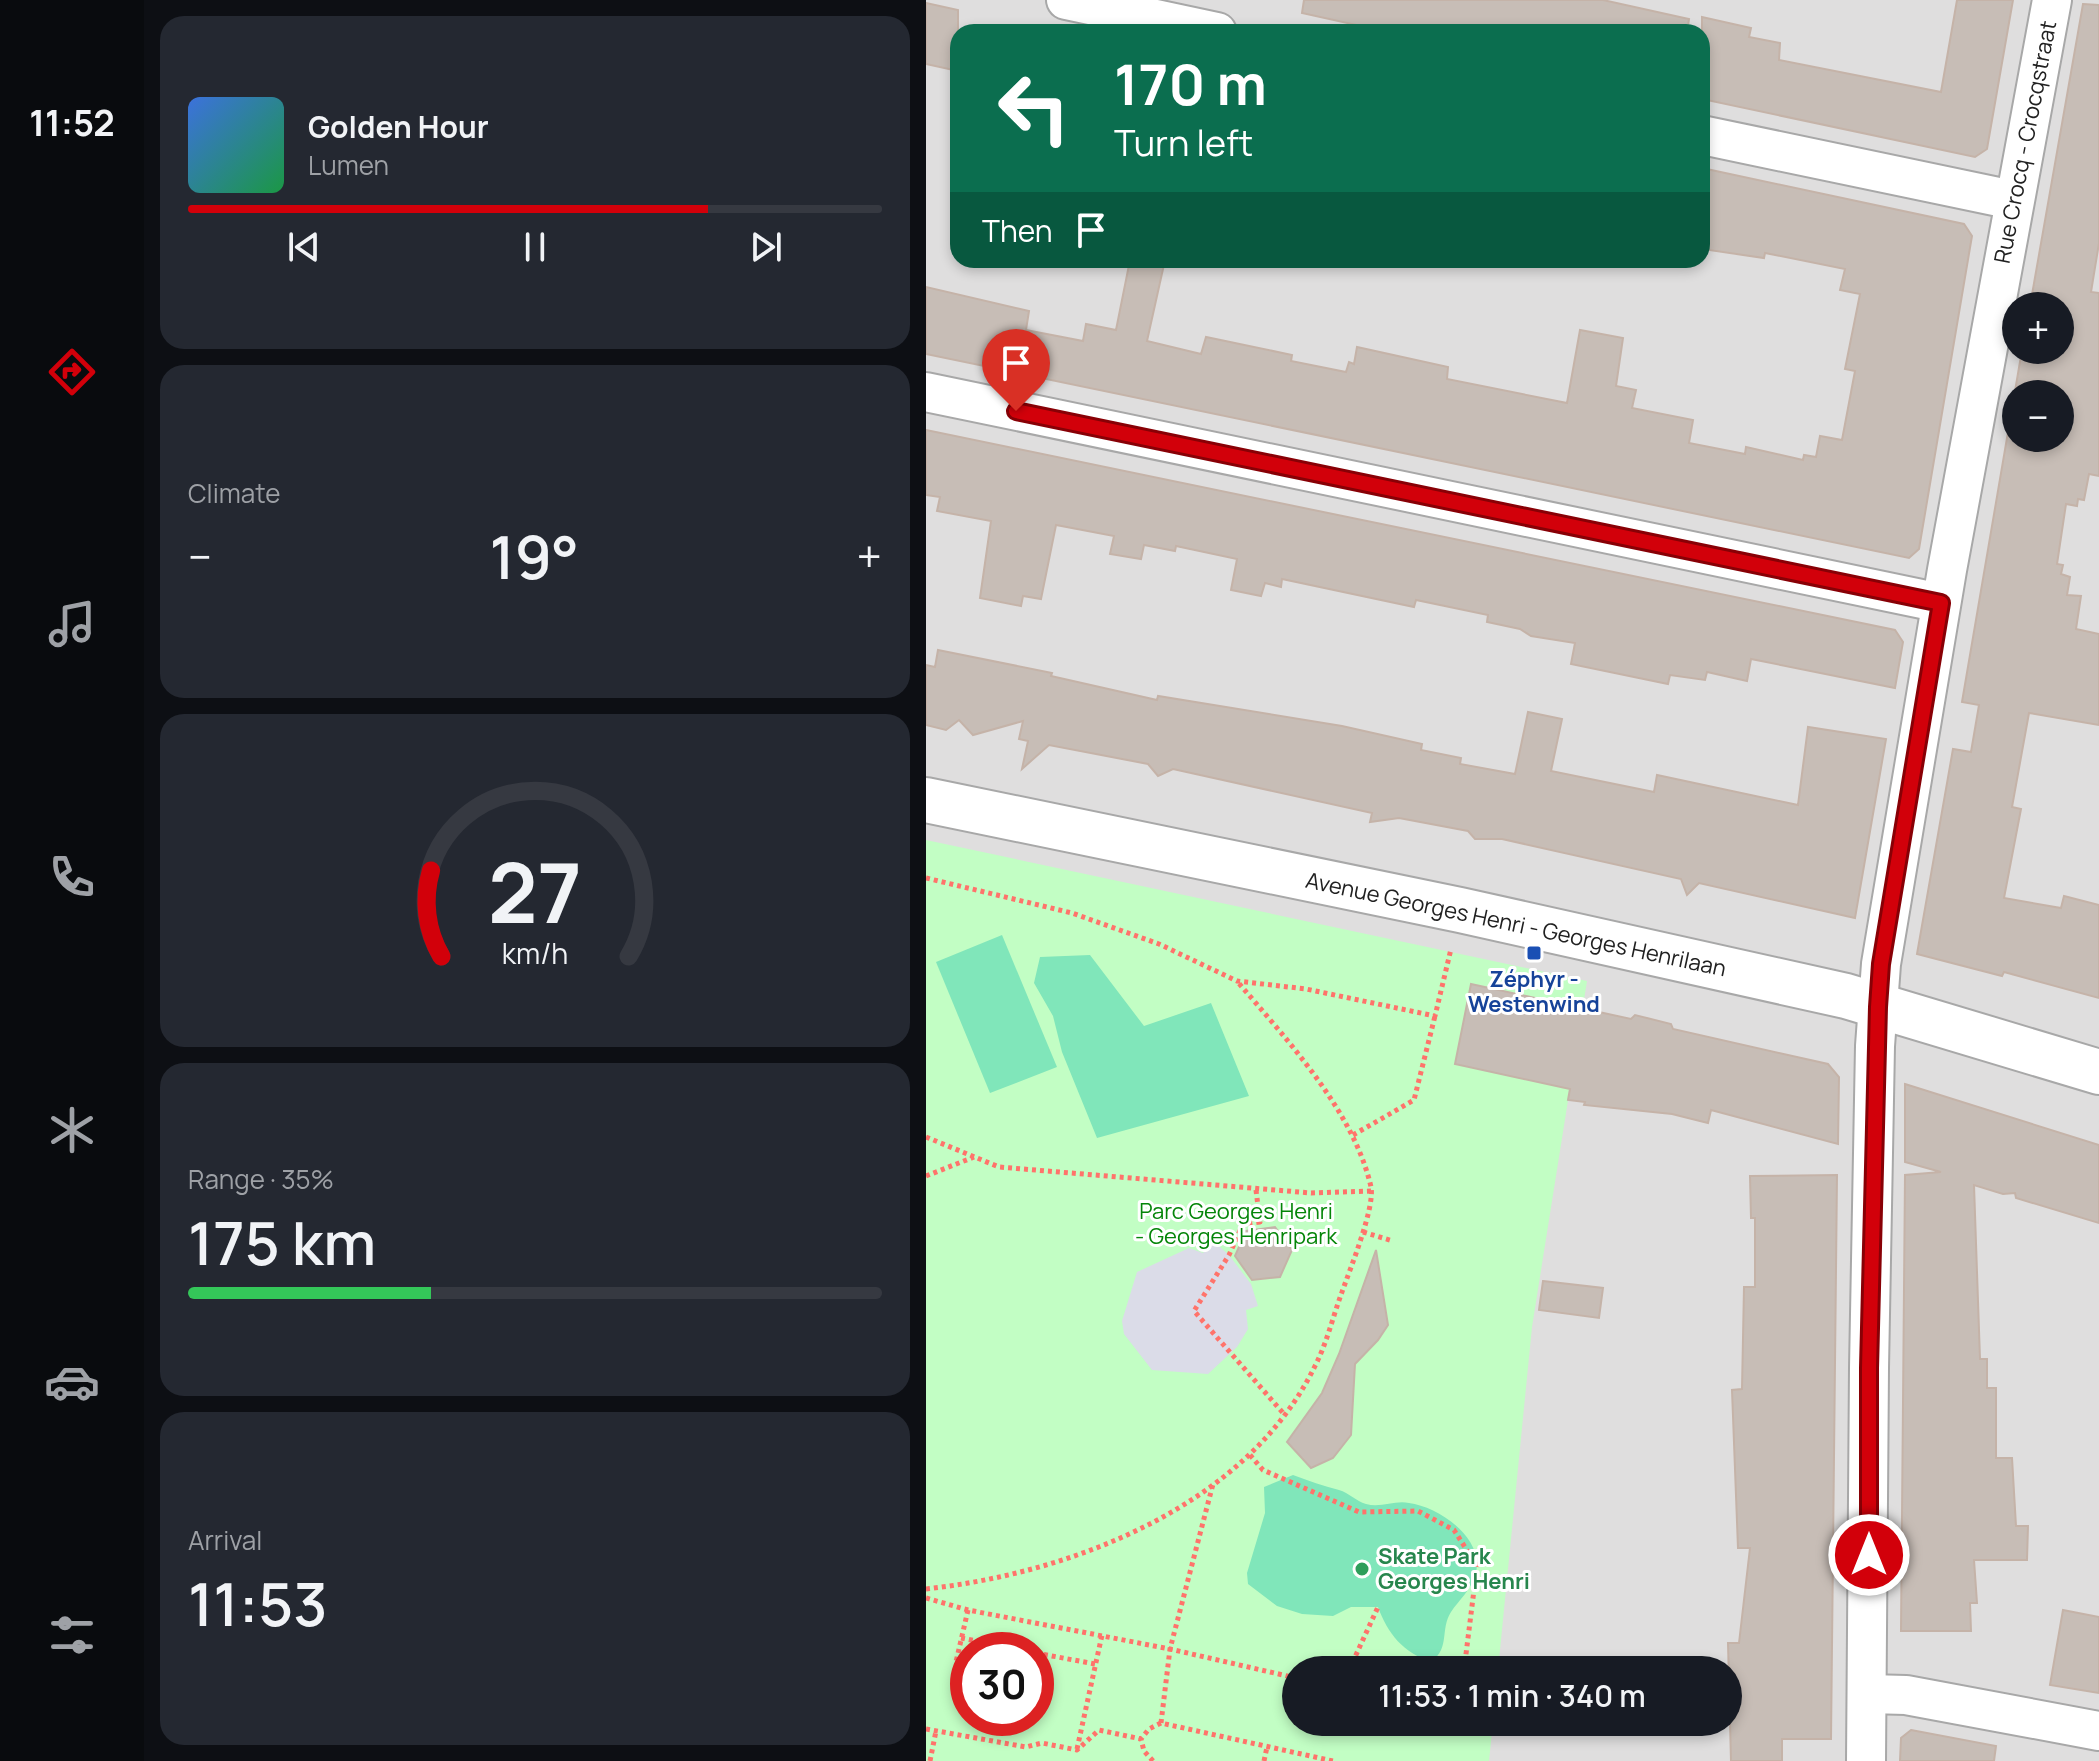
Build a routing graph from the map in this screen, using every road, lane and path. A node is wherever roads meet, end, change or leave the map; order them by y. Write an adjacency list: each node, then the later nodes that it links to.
1 (1066, 0): 3 (street)
2 (2052, 0): 5 (street, Rue Crocq - Crocqstraat)
3 (1179, 24)
4 (1710, 137): 5 (street)
5 (2013, 200): 7 (street, Rue Crocq - Crocqstraat)
6 (926, 392): 7 (street)
7 (1941, 603): 12 (street, Rue Crocq - Crocqstraat)
8 (926, 800): 12 (street, Avenue Georges Henri - Georges Henrilaan)
9 (926, 878): 11 (path)
10 (1450, 953): 13 (path)
11 (1237, 981): 13 (path); 15 (path)
12 (1878, 1007): 14 (street, Avenue Georges Henri - Georges Henrilaan); 38 (street, Rue Crocq - Crocqstraat)
13 (1435, 1016): 15 (path)
14 (2099, 1072)
15 (1353, 1135): 20 (path)
16 (926, 1137): 17 (path)
17 (975, 1157): 18 (path); 19 (path)
18 (926, 1176)
19 (1256, 1190): 20 (path); 23 (path)
20 (1372, 1191): 21 (path)
21 (1363, 1232): 22 (path); 23 (path)
22 (1393, 1241)
23 (1285, 1414): 24 (path)
24 (1250, 1455): 25 (path); 35 (path)
25 (1213, 1484): 26 (path); 32 (path)
26 (926, 1589)
27 (926, 1598): 29 (path)
28 (1378, 1607): 34 (path)
29 (968, 1610): 30 (path); 31 (path)
30 (962, 1632)
31 (1102, 1635): 32 (path); 36 (path)
32 (1170, 1649): 37 (path); 39 (path)
33 (1054, 1656): 36 (path)
34 (1355, 1656)
35 (1466, 1656)
36 (1095, 1664): 45 (path)
37 (1282, 1675)
38 (1868, 1694): 42 (street); 51 (street, Rue Crocq - Crocqstraat)
39 (1161, 1723): 43 (path); 44 (path)
40 (926, 1729): 41 (path)
41 (936, 1731): 45 (path); 47 (path)
42 (2099, 1731)
43 (1141, 1739): 45 (path); 48 (path)
44 (1267, 1747): 46 (path); 49 (path)
45 (1077, 1750)
46 (1320, 1760): 50 (path)
47 (930, 1761)
48 (1153, 1761)
49 (1264, 1761)
50 (1333, 1761)
51 (1866, 1761)

